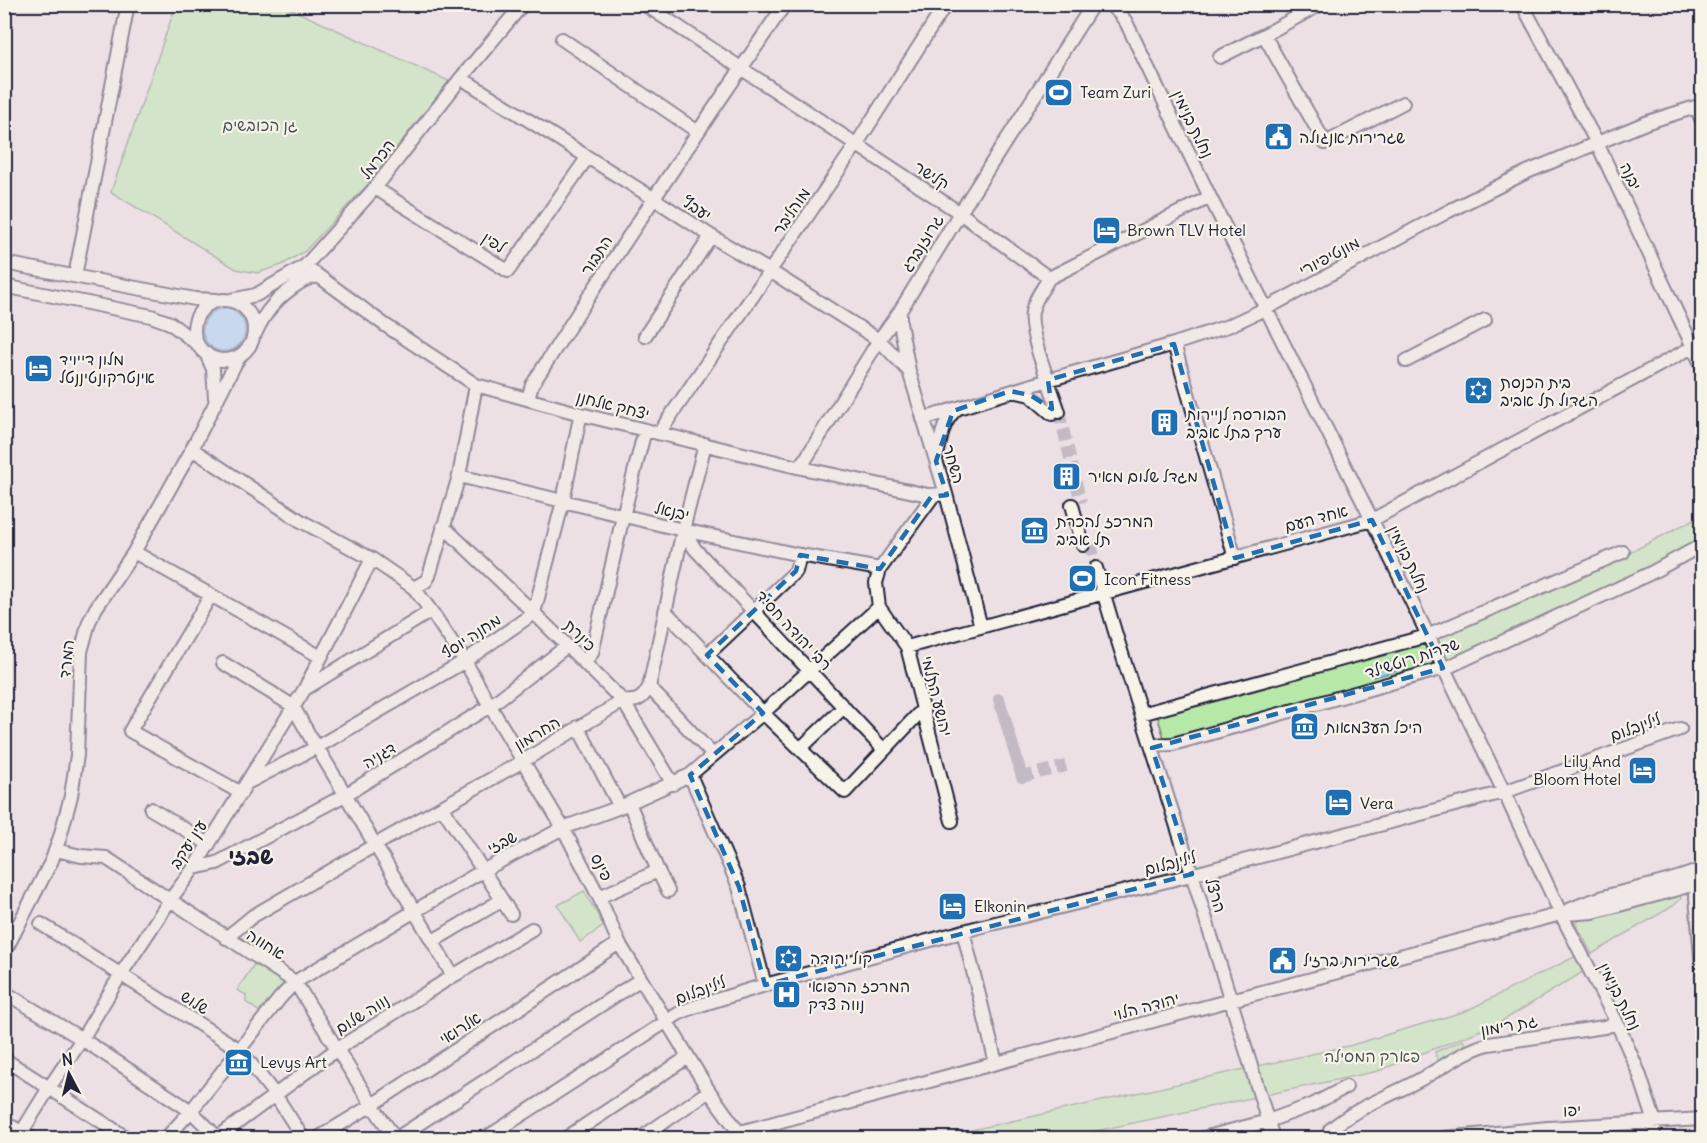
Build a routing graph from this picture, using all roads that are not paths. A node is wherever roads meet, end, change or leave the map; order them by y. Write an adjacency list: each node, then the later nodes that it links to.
1 (128, 4): 30 (street)
2 (523, 4): 14 (street, הכרמל)
3 (644, 4): 13 (street, קלישר)
4 (785, 4): 13 (street, התבור)
5 (946, 4): 20 (street, מוהליבר)
6 (1093, 4): 25 (street, גרוזנברג)
7 (1109, 4): 23 (street, נחלת בנימין)
8 (1321, 4): 10 (street)
9 (1522, 4): 19 (street, יבנה)
10 (1264, 35): 12 (street); 15 (street)
11 (562, 39): 18 (street)
12 (1220, 57)
13 (741, 69): 18 (street, התבור); 20 (street, קלישר)
14 (461, 78): 21 (street, יעבץ); 22 (street, הכרמל)
15 (1403, 103)
16 (1699, 106): 17 (street); 19 (street, מונטיפיורי)
17 (1702, 121)
18 (698, 132): 24 (street, התבור)
19 (1598, 142): 36 (street, מונטיפיורי); 43 (street, יבנה)
20 (856, 145): 25 (street, קלישר); 29 (street, מוהליבר)
21 (587, 158): 22 (street, לפין); 24 (street, יעבץ)
22 (375, 188): 28 (street, הכרמל)
23 (1210, 197): 32 (street); 36 (street, נחלת בנימין)
24 (653, 198): 26 (street, יעבץ); 52 (street, התבור)
25 (960, 213): 32 (street, קלישר); 37 (street, גרוזנברג)
26 (711, 236): 29 (street, יעבץ); 40 (street)
27 (4, 263): 30 (street)
28 (305, 266): 31 (street, יצחק אלחנן); 35 (street, הכרמל)
29 (770, 271): 41 (street, יעבץ); 58 (street, מוהליבר)
30 (75, 276): 34 (street)
31 (319, 277): 39 (street); 50 (street, יצחק אלחנן)
32 (1050, 278): 49 (street)
33 (4, 286): 44 (street)
34 (216, 300): 35 (street); 44 (street)
35 (231, 300): 39 (street)
36 (1267, 308): 42 (street, מונטיפיורי); 69 (street, נחלת בנימין)
37 (900, 311): 41 (street, גרוזנברג); 48 (street, השחר)
38 (1485, 320): 46 (street)
39 (254, 335): 45 (street)
40 (645, 336)
41 (879, 340): 48 (street, יעבץ); 62 (street, גרוזנברג)
42 (1174, 344): 49 (street, מונטיפיורי); 77 (street)
43 (1698, 344): 47 (street, יבנה); 69 (street, אחד העם)
44 (201, 349): 45 (street); 53 (street, המרד)
45 (241, 355): 53 (street, המרד)
46 (1406, 361)
47 (1702, 366)
48 (909, 371): 56 (street, השחר)
49 (1048, 380): 51 (street, מונטיפיורי); 51 (street)
50 (476, 385): 52 (street, יצחק אלחנן); 63 (street)
51 (1010, 391): 54 (street, מונטיפיורי)
52 (528, 399): 55 (street, יצחק אלחנן)
53 (215, 403): 60 (street, המרד)
54 (959, 407): 56 (street, מונטיפיורי); 61 (street)
55 (579, 414): 57 (street, יצחק אלחנן); 66 (street)
56 (925, 417): 61 (street, השחר)
57 (645, 430): 58 (street, יצחק אלחנן); 68 (street)
58 (659, 433): 59 (street, יצחק אלחנן)
59 (705, 444): 62 (street, יצחק אלחנן); 71 (street)
60 (192, 449): 74 (street, המרד); 78 (street, פינס)
61 (936, 460): 64 (street, השחר)
62 (797, 467): 65 (street, יצחק אלחנן)
63 (459, 476): 66 (street, יבנאל); 70 (street)
64 (946, 494): 65 (street, יצחק אלחנן); 89 (street, השחר)
65 (933, 496): 80 (street)
66 (562, 501): 68 (street, יבנאל); 88 (street)
67 (1076, 504): 72 (street)
68 (623, 516): 71 (street, יבנאל); 96 (street)
69 (1372, 520): 77 (street, אחד העם); 90 (street, נחלת בנימין)
70 (443, 526): 81 (street); 88 (street, כינרת)
71 (683, 530): 76 (street, יבנאל); 86 (street); 87 (street, רבי יהודה חסיד)
72 (1087, 544)
73 (1702, 546): 98 (street, שדרות רוטשילד)
74 (134, 552): 83 (street); 129 (street, המרד)
75 (1623, 552): 90 (street, שדרות רוטשילד)
76 (800, 555): 80 (street, יבנאל); 87 (street)
77 (1235, 558): 82 (street, אחד העם)
78 (372, 560): 81 (street, פינס); 94 (street, עין יעקב)
79 (1093, 568): 82 (street, הרצל)
80 (880, 569): 84 (street)
81 (414, 588): 85 (street, פינס)
82 (1103, 594): 89 (street, אחד העם); 108 (street, הרצל)
83 (211, 595): 94 (street); 119 (street)
84 (879, 607): 92 (street, יהושע התלמי); 99 (street, שבזי)
85 (432, 610): 95 (street, פינס); 101 (street)
86 (665, 611): 93 (street); 100 (street)
87 (753, 611): 93 (street); 99 (street, רבי יהודה חסיד)
88 (534, 613): 91 (street, כינרת); 95 (street, מחנה יוסף)
89 (981, 627): 92 (street, אחד העם)
90 (1427, 636): 98 (street, נחלת בנימין); 108 (street, שדרות רוטשילד)
91 (567, 646): 96 (street, כינרת); 104 (street, דגניה)
92 (907, 647): 106 (street, יהושע התלמי)
93 (706, 655): 107 (street)
94 (321, 657): 101 (street, עין יעקב)
95 (465, 661): 104 (street, פינס); 111 (street, מחנה יוסף)
96 (584, 662): 102 (street, כינרת)
97 (223, 663): 103 (street)
98 (1443, 668): 112 (street, שדרות רוטשילד); 120 (street, נחלת בנימין)
99 (810, 671): 105 (street, רבי יהודה חסיד); 107 (street, שבזי)
100 (649, 687): 102 (street, החרמון); 115 (street)
101 (304, 690): 103 (street, עין יעקב)
102 (623, 701): 109 (street, החרמון); 118 (street, כינרת)
103 (293, 706): 111 (street); 119 (street, עין יעקב)
104 (490, 706): 116 (street, פינס); 121 (street, דגניה)
105 (844, 707): 113 (street); 114 (street, רבי יהודה חסיד)
106 (923, 709): 114 (street); 125 (street, יהושע התלמי)
107 (763, 713): 113 (street); 115 (street, שבזי)
108 (1140, 714): 112 (street, הרצל)
109 (578, 727): 116 (street, החרמון); 122 (street)
110 (1680, 729): 120 (street, לילינבלום)
111 (315, 744): 119 (street, מחנה יוסף); 121 (street)
112 (1151, 746): 133 (street, הרצל)
113 (801, 748): 114 (street)
114 (884, 750)
115 (713, 755): 117 (street, שבזי)
116 (523, 761): 123 (street, החרמון); 126 (street, פינס)
117 (690, 775): 118 (street, שבזי); 155 (street)
118 (673, 784): 122 (street, שבזי)
119 (243, 789): 127 (street, עין יעקב)
120 (1504, 792): 133 (street, לילינבלום); 141 (street, נחלת בנימין)
121 (345, 795): 128 (street); 130 (street, דגניה)
122 (625, 805): 126 (street, שבזי); 132 (street)
123 (442, 807): 128 (street, החרמון); 131 (street)
124 (151, 809): 127 (street)
125 (952, 822)
126 (563, 828): 131 (street, שבזי); 136 (street, פינס)
127 (209, 844): 130 (street, עין יעקב)
128 (375, 844): 139 (street); 145 (street, החרמון)
129 (56, 850): 137 (street, אחווה); 147 (street, המרד)
130 (194, 868): 137 (street, עין יעקב)
131 (484, 870): 138 (street); 139 (street, שבזי)
132 (658, 871): 135 (street); 136 (street)
133 (1192, 874): 144 (street, לילינבלום); 157 (street, הרצל)
134 (1702, 877): 141 (street, יהודה הלוי); 150 (street)
135 (668, 891)
136 (599, 897): 148 (street, פינס)
137 (170, 900): 145 (street, אחווה); 151 (street, עין יעקב)
138 (502, 900): 140 (street); 146 (street)
139 (414, 911): 146 (street); 154 (street, שבזי)
140 (511, 914)
141 (1561, 914): 157 (street, יהודה הלוי); 159 (street, נחלת בנימין)
142 (41, 924): 151 (street, שלוש)
143 (532, 929): 152 (street, נווה שלום)
144 (963, 931): 155 (street, לילינבלום); 165 (street)
145 (226, 938): 154 (street, אחווה)
146 (433, 941): 152 (street)
147 (8, 942): 149 (street, המרד)
148 (619, 943): 153 (street, פינס); 170 (street, אלרואי)
149 (4, 953)
150 (1702, 969)
151 (121, 974): 160 (street, עין יעקב); 162 (street, שלוש)
152 (453, 976): 161 (street, נווה שלום)
153 (641, 979): 158 (street, פינס); 184 (street)
154 (295, 982): 161 (street, אחווה); 162 (street, שבזי)
155 (765, 985): 158 (street, לילינבלום)
156 (4, 993): 160 (street)
157 (1231, 999): 165 (street, יהודה הלוי); 173 (street, הרצל)
158 (667, 1021): 163 (street, פינס); 185 (street, לילינבלום)
159 (1617, 1023): 175 (street, נחלת בנימין); 190 (street, גת רימון)
160 (82, 1039): 167 (street, עין יעקב); 171 (street)
161 (337, 1049): 169 (street, נווה שלום); 170 (street, אחווה)
162 (240, 1050): 169 (street, שלוש); 171 (street, שבזי)
163 (688, 1057): 168 (street, פינס); 186 (street)
164 (4, 1059): 167 (street)
165 (996, 1063): 178 (street, יהודה הלוי)
166 (1346, 1087): 173 (street)
167 (49, 1088): 177 (street, עין יעקב); 179 (street)
168 (708, 1091): 178 (street, פינס); 187 (street)
169 (276, 1096): 181 (street, נווה שלום); 182 (street, שלוש)
170 (372, 1105): 183 (street, אלרואי); 184 (street, אחווה)
171 (191, 1111): 180 (street, שבזי); 181 (street)
172 (1702, 1119): 175 (street, יפו)
173 (1268, 1121): 188 (street); 189 (street, הרצל)
174 (4, 1122): 177 (street)
175 (1655, 1122): 176 (street, יפו); 192 (street, נחלת בנימין)
176 (1589, 1132): 191 (street, יפו)
177 (24, 1136)
178 (738, 1136)
179 (127, 1138)
180 (166, 1138)
181 (217, 1138)
182 (303, 1138)
183 (318, 1138)
184 (396, 1138)
185 (486, 1138)
186 (566, 1138)
187 (641, 1138)
188 (1203, 1138)
189 (1273, 1138)
190 (1328, 1138)
191 (1444, 1138)
192 (1653, 1138)

